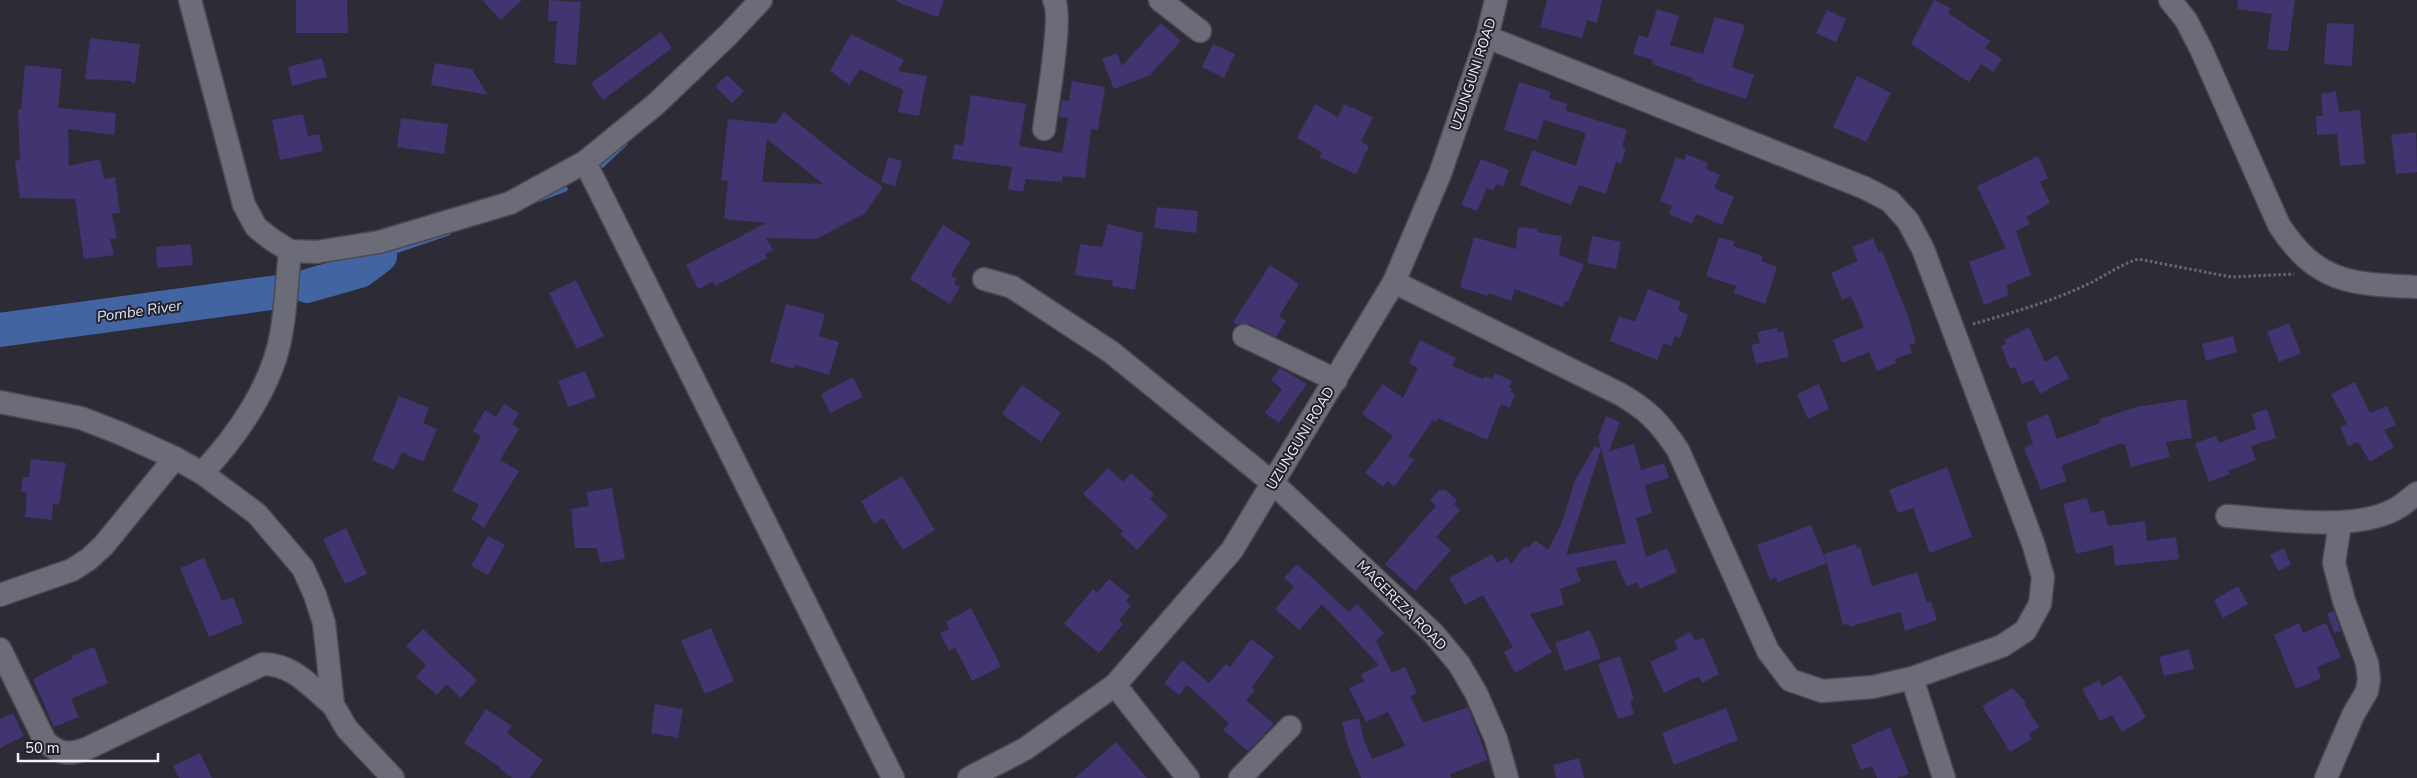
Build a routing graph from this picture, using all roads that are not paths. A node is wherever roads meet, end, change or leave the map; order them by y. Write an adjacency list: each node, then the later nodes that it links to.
1 (190, 0): 11 (street)
2 (761, 0): 10 (street)
3 (1054, 0): 9 (street)
4 (1160, 0): 7 (street)
5 (1496, 0): 8 (street, UZUNGUNI ROAD)
6 (2170, 0): 14 (street)
7 (1200, 32)
8 (1486, 37): 13 (street, UZUNGUNI ROAD); 26 (street)
9 (1044, 129)
10 (585, 162): 11 (street); 31 (street)
11 (290, 251): 19 (street)
12 (984, 278): 20 (street, MAGEREZA ROAD)
13 (1394, 282): 16 (street, UZUNGUNI ROAD); 26 (street)
14 (2417, 287)
15 (1244, 336): 16 (street)
16 (1336, 380): 20 (street, UZUNGUNI ROAD)
17 (0, 402): 18 (street)
18 (175, 458): 19 (street); 24 (street)
19 (202, 473): 28 (street)
20 (1274, 484): 27 (street, UZUNGUNI ROAD); 35 (street, MAGEREZA ROAD)
21 (2417, 493): 23 (street)
22 (2227, 516): 23 (street)
23 (2340, 523): 37 (street)
24 (0, 595)
25 (0, 649): 28 (street)
26 (1912, 678): 36 (street)
27 (1115, 685): 32 (street, UZUNGUNI ROAD); 33 (street)
28 (333, 704): 30 (street)
29 (1290, 727): 34 (street)
30 (393, 778)
31 (892, 778)
32 (969, 778)
33 (1188, 778)
34 (1240, 778)
35 (1507, 778)
36 (1944, 778)
37 (2326, 778)

